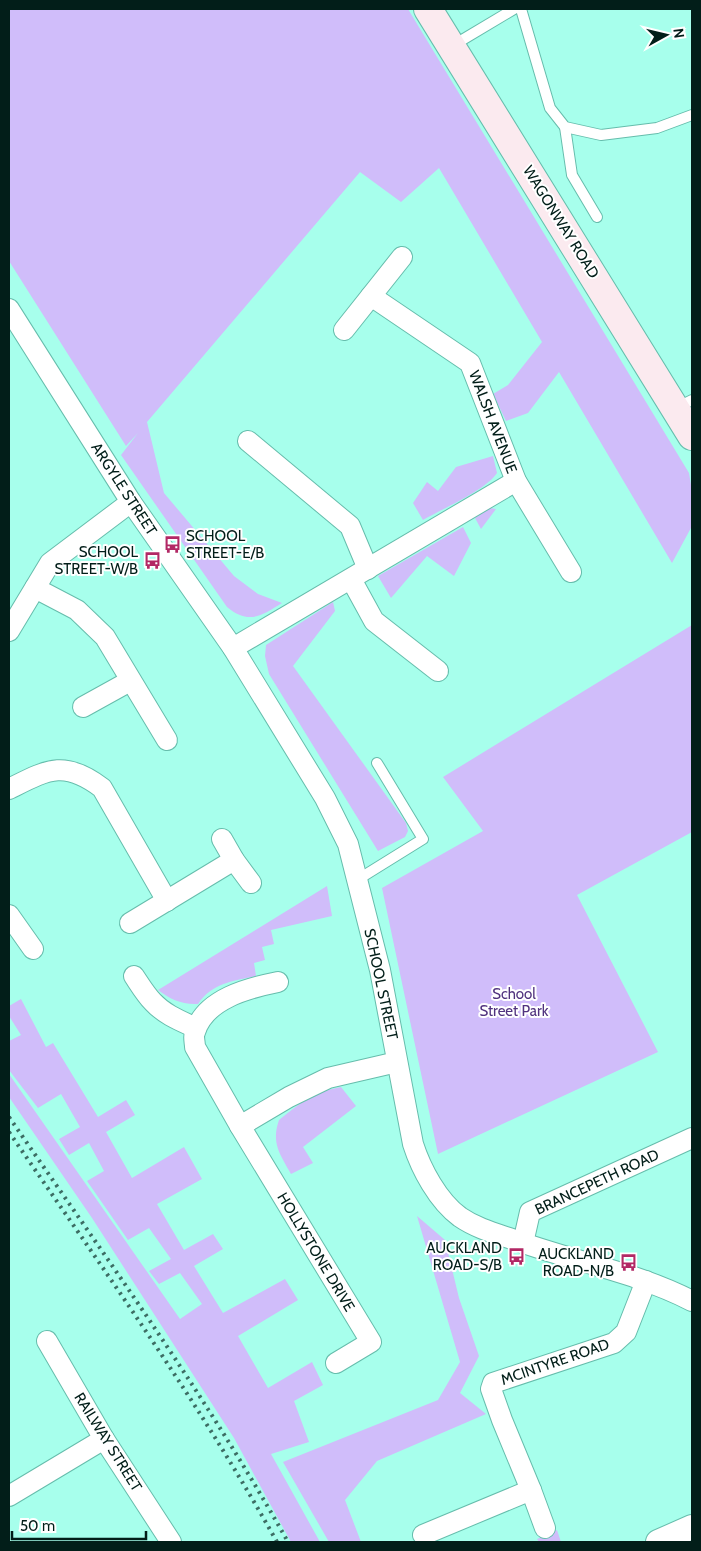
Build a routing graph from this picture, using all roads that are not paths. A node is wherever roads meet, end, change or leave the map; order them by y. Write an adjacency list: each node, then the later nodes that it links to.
1 (428, 9): 4 (main road, WAGONWAY ROAD)
2 (514, 9): 4 (lane)
3 (521, 9): 6 (lane)
4 (452, 46): 12 (main road, WAGONWAY ROAD)
5 (692, 115): 6 (lane)
6 (565, 128): 7 (lane)
7 (598, 217)
8 (402, 257): 9 (street)
9 (371, 296): 11 (street); 15 (street, WALSH AVENUE)
10 (11, 319): 16 (street, ARGYLE STREET)
11 (344, 330)
12 (684, 404): 13 (main road, WAGONWAY ROAD)
13 (692, 436)
14 (248, 441): 17 (street)
15 (516, 481): 17 (street, WALSH AVENUE); 18 (street, WALSH AVENUE)
16 (131, 502): 20 (street); 22 (street, ARGYLE STREET)
17 (368, 569): 19 (street, WALSH AVENUE)
18 (571, 572)
19 (351, 579): 22 (street, WALSH AVENUE); 23 (street)
20 (35, 588): 21 (street); 24 (street)
21 (9, 631)
22 (232, 648): 26 (street, ARGYLE STREET)
23 (438, 671)
24 (130, 681): 25 (street); 27 (street)
25 (83, 707)
26 (274, 717): 32 (street, SCHOOL STREET)
27 (167, 740)
28 (377, 763): 32 (lane)
29 (9, 789): 34 (street)
30 (222, 839): 31 (street)
31 (234, 860): 33 (street); 34 (street)
32 (357, 880): 41 (street, SCHOOL STREET)
33 (251, 883)
34 (167, 901): 36 (street)
35 (9, 915): 37 (street)
36 (130, 923)
37 (34, 949)
38 (134, 976): 40 (street)
39 (278, 982): 40 (street)
40 (196, 1038): 42 (street, HOLLYSTONE DRIVE)
41 (397, 1062): 42 (street); 44 (street, SCHOOL STREET)
42 (240, 1126): 48 (street, HOLLYSTONE DRIVE)
43 (692, 1138): 44 (street, BRANCEPETH ROAD)
44 (522, 1243): 45 (street, SCHOOL STREET)
45 (646, 1281): 46 (street, SCHOOL STREET); 50 (street, MCINTYRE ROAD)
46 (692, 1301)
47 (47, 1341): 49 (street, RAILWAY STREET)
48 (336, 1363)
49 (104, 1439): 51 (street); 55 (street, RAILWAY STREET)
50 (531, 1490): 53 (street); 54 (street)
51 (9, 1496)
52 (692, 1527): 56 (street)
53 (545, 1528)
54 (423, 1534)
55 (172, 1542)
56 (658, 1542)

